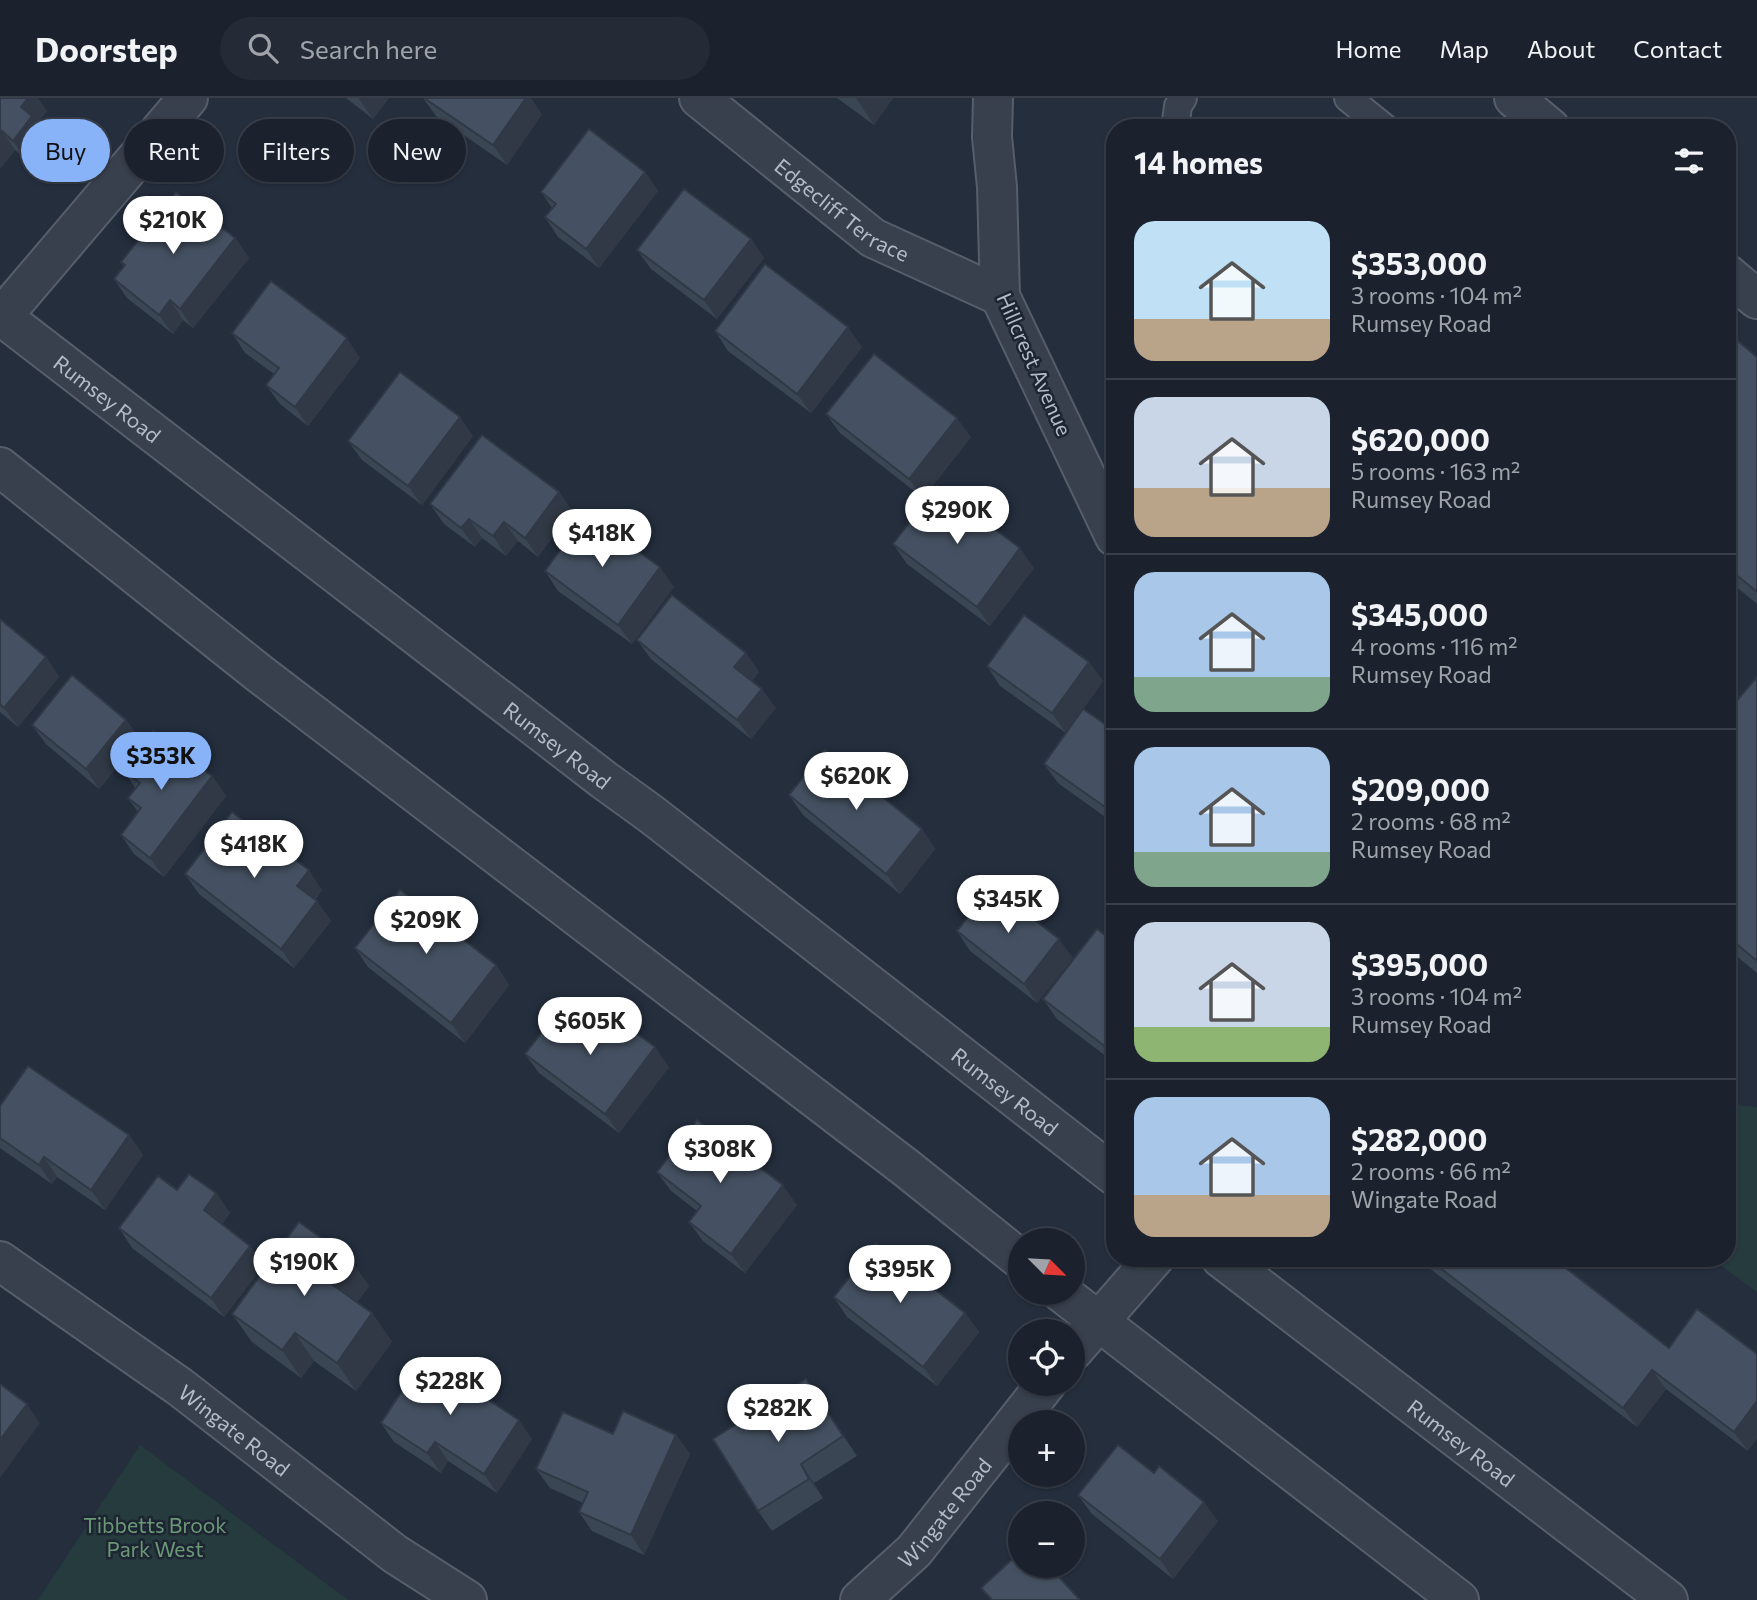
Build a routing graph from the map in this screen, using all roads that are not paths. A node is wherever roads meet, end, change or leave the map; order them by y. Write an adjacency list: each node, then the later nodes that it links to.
1 (188, 98): 11 (street)
2 (699, 98): 9 (street, Edgecliff Terrace)
3 (993, 98): 9 (street, Hillcrest Avenue)
4 (1348, 98): 6 (lane)
5 (1514, 98): 7 (street)
6 (1374, 119)
7 (1539, 119)
8 (1736, 282): 10 (street)
9 (1000, 296): 13 (street, Hillcrest Avenue)
10 (1757, 299)
11 (1, 316): 14 (street, Rumsey Road)
12 (0, 467): 15 (street)
13 (1106, 518)
14 (1106, 1169)
15 (1008, 1249)
16 (0, 1261): 23 (street, Wingate Road)
17 (1146, 1267): 20 (street)
18 (1233, 1267): 26 (street, Rumsey Road)
19 (1079, 1306): 20 (street)
20 (1099, 1322): 21 (street); 25 (street)
21 (1085, 1338)
22 (1037, 1396): 24 (street, Wingate Road)
23 (467, 1600)
24 (860, 1600)
25 (1459, 1600)
26 (1668, 1600)

